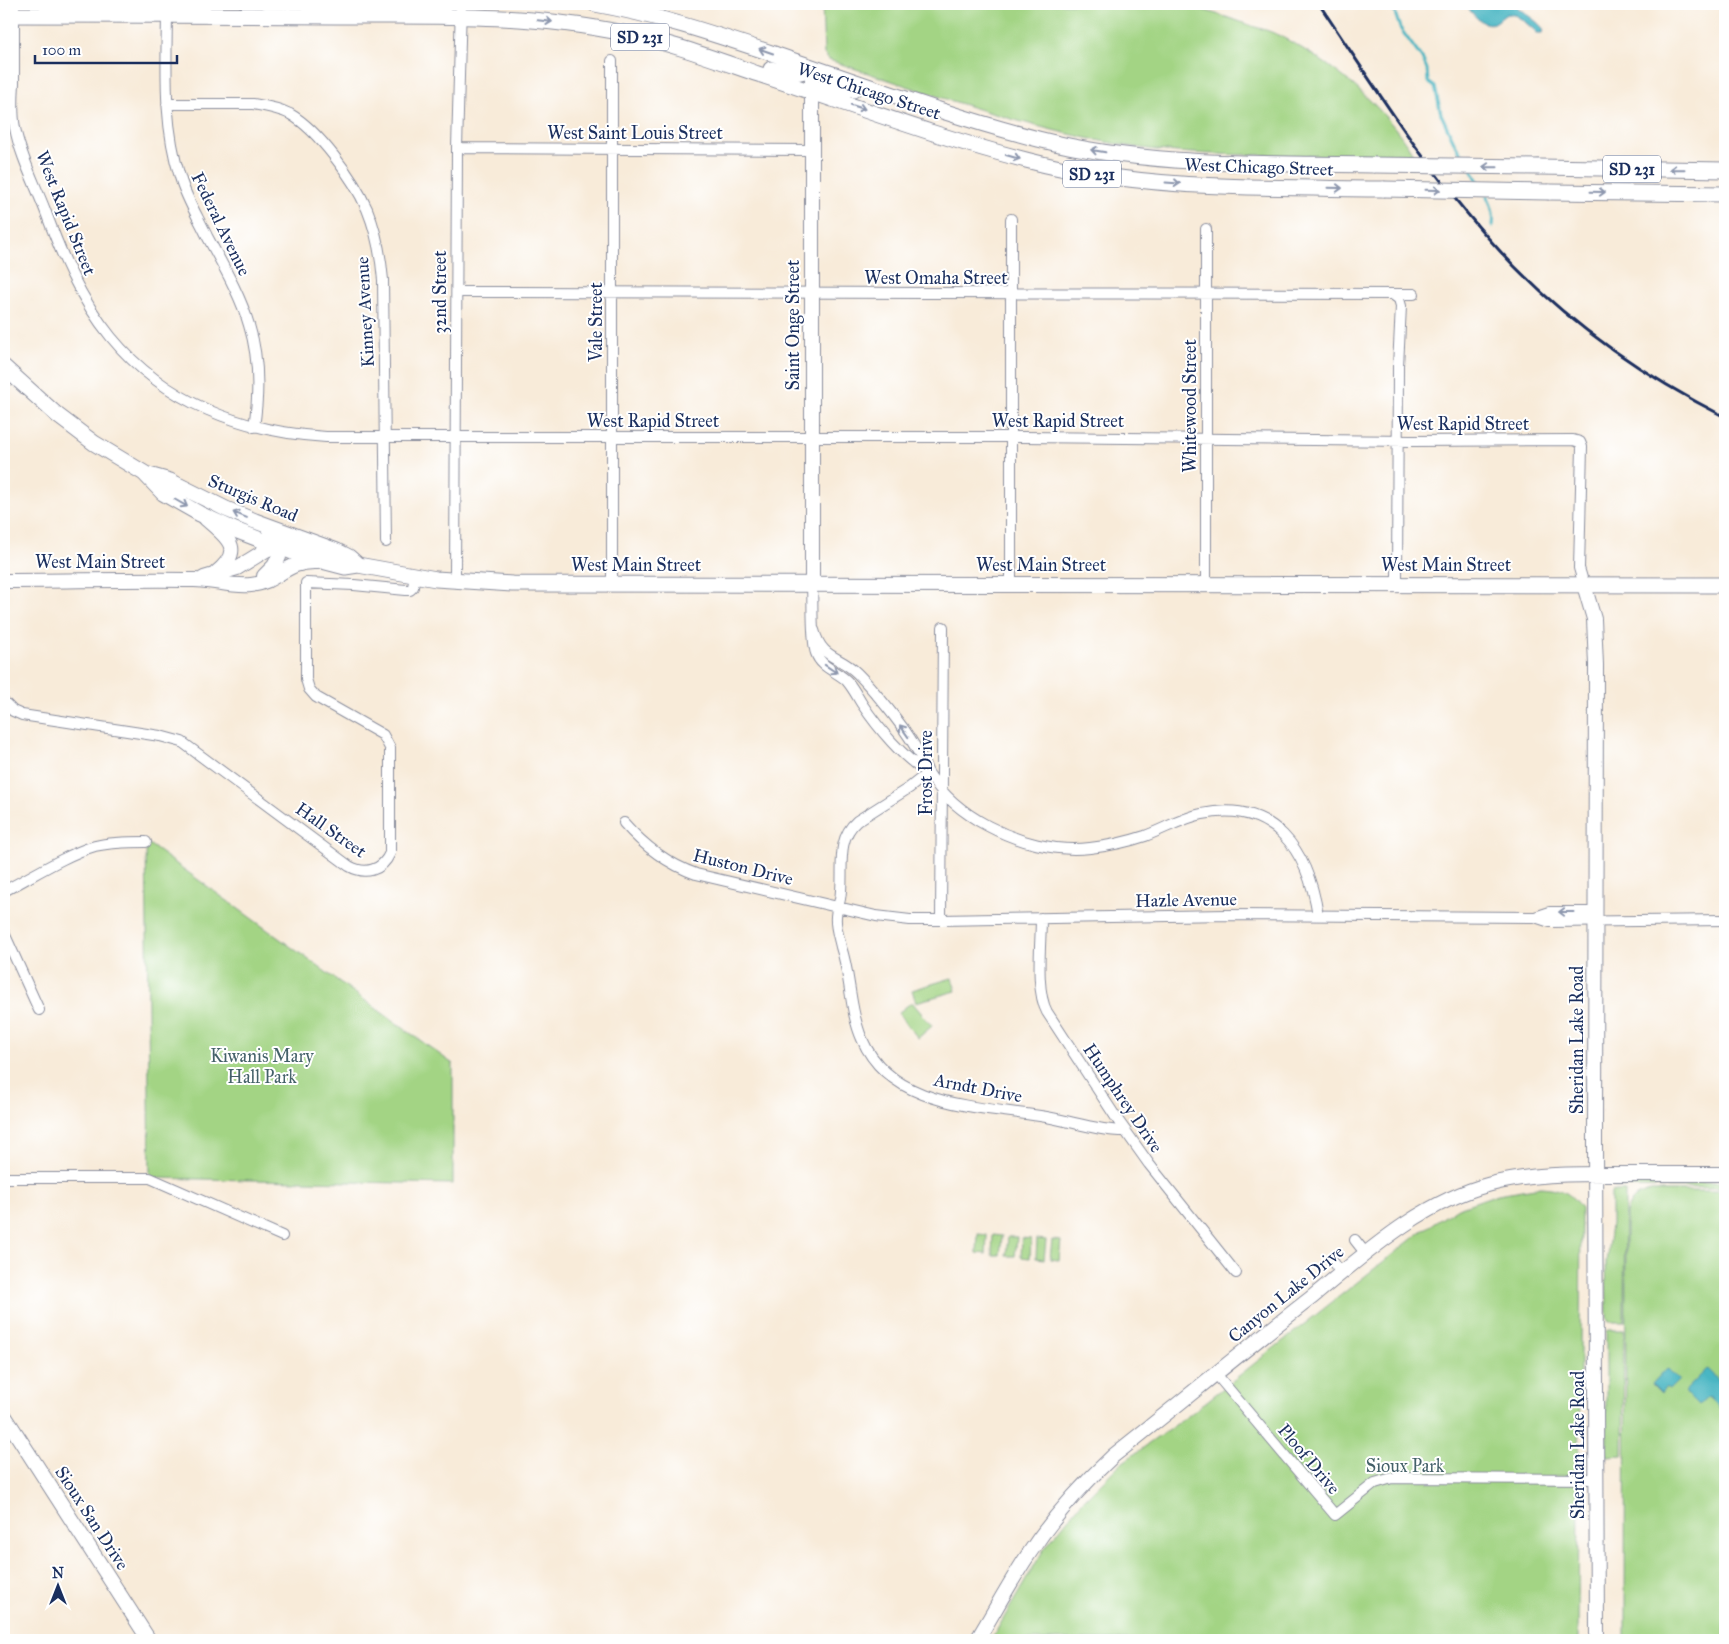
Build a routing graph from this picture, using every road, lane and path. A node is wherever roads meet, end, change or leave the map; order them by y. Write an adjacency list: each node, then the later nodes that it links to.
1 (156, 4): 7 (main road)
2 (470, 4): 5 (main road)
3 (595, 4): 10 (main road, West Chicago Street / SD 231, one-way to 3)
4 (169, 8): 5 (main road, West Chicago Street); 7 (main road); 12 (street, Federal Avenue)
5 (459, 8): 8 (main road, West Chicago Street / SD 231, one-way to 8); 14 (street, 32nd Street)
6 (13, 9): 7 (main road); 29 (street, West Rapid Street)
7 (85, 15)
8 (639, 36): 10 (main road); 11 (main road, West Chicago Street / SD 231)
9 (612, 61): 15 (street, Vale Street)
10 (812, 67): 11 (street, Saint Onge Street); 13 (main road, West Chicago Street / SD 231)
11 (812, 92): 13 (main road); 16 (street, Saint Onge Street); 18 (main road, West Chicago Street / SD 231, one-way to 18, bridge)
12 (167, 104): 29 (street, Federal Avenue); 30 (street, Kinney Avenue)
13 (973, 120): 17 (main road, West Chicago Street / SD 231, one-way to 13, bridge)
14 (457, 148): 15 (street, West Saint Louis Street); 21 (street, 32nd Street)
15 (612, 149): 16 (street, West Saint Louis Street); 22 (street, Vale Street)
16 (812, 150): 23 (street, Saint Onge Street)
17 (1725, 170)
18 (1725, 194)
19 (1012, 219): 24 (street)
20 (1206, 229): 27 (street, Whitewood Street)
21 (457, 292): 22 (street, West Omaha Street); 31 (street, 32nd Street)
22 (612, 293): 23 (street, West Omaha Street); 32 (street, Vale Street)
23 (812, 294): 24 (street, West Omaha Street); 33 (street, Saint Onge Street)
24 (1012, 294): 27 (street, West Omaha Street); 34 (street)
25 (1392, 294): 26 (street, West Omaha Street); 27 (street, West Omaha Street); 36 (street)
26 (1414, 294)
27 (1206, 295): 35 (street, Whitewood Street)
28 (4, 367): 38 (main road, Sturgis Road)
29 (254, 427): 30 (street, West Rapid Street)
30 (384, 436): 31 (street, West Rapid Street); 41 (street, Kinney Avenue)
31 (456, 437): 32 (street, West Rapid Street); 49 (street, 32nd Street)
32 (612, 437): 33 (street, West Rapid Street); 50 (street, Vale Street)
33 (812, 437): 34 (street, West Rapid Street); 52 (street, Saint Onge Street)
34 (1011, 437): 35 (street, West Rapid Street); 53 (street)
35 (1206, 437): 36 (street, West Rapid Street); 54 (street, Whitewood Street)
36 (1398, 440): 37 (street, West Rapid Street); 55 (street)
37 (1580, 442): 58 (street, Sheridan Lake Road)
38 (144, 473): 39 (main road, Sturgis Road, one-way to 39); 40 (main road, Sturgis Road, one-way to 38)
39 (200, 514): 42 (main road, Sturgis Road); 46 (street)
40 (267, 526): 42 (street); 43 (main road, Sturgis Road)
41 (386, 542)
42 (277, 545): 43 (street, West Main Street); 44 (main road, Sturgis Road); 46 (street, West Main Street); 57 (street)
43 (353, 561): 44 (main road, West Main Street); 45 (main road, West Main Street); 51 (street)
44 (328, 563): 57 (street, West Main Street)
45 (415, 576): 49 (main road, West Main Street); 51 (street, Hall Street)
46 (212, 577): 47 (street, West Main Street)
47 (197, 580): 48 (street, West Main Street); 57 (street, West Main Street)
48 (4, 581)
49 (455, 581): 50 (main road, West Main Street)
50 (612, 583): 52 (main road, West Main Street)
51 (354, 584): 61 (street, Hall Street)
52 (812, 584): 53 (main road, West Main Street); 60 (street)
53 (1011, 584): 54 (main road, West Main Street)
54 (1206, 584): 55 (main road, West Main Street)
55 (1397, 584): 58 (main road, West Main Street)
56 (1725, 584): 58 (main road, West Main Street)
57 (251, 585)
58 (1584, 585): 69 (street, Sheridan Lake Road)
59 (943, 627): 63 (street, Frost Drive)
60 (814, 630): 62 (street, one-way to 60); 62 (street, one-way to 62)
61 (4, 702)
62 (928, 773): 63 (street); 67 (street, Arndt Drive)
63 (942, 791): 68 (street); 71 (street, Frost Drive)
64 (624, 823): 67 (street, Huston Drive)
65 (146, 842): 66 (street)
66 (4, 891)
67 (838, 908): 71 (street, Hazle Avenue); 75 (street, Arndt Drive)
68 (1318, 916): 69 (street, Hazle Avenue); 70 (street, Hazle Avenue)
69 (1597, 917): 72 (street, Hazle Avenue); 76 (street, Sheridan Lake Road)
70 (1041, 918): 71 (street, Hazle Avenue); 75 (street, Humphrey Drive)
71 (941, 920)
72 (1725, 920)
73 (4, 933): 74 (street)
74 (39, 1010)
75 (1125, 1132): 83 (street, Humphrey Drive)
76 (1595, 1174): 77 (street, Canyon Lake Drive); 81 (street, Canyon Lake Drive); 87 (street, Sheridan Lake Road)
77 (1725, 1174)
78 (4, 1178): 79 (street)
79 (282, 1236)
80 (1355, 1240): 81 (street)
81 (1366, 1254): 84 (street, Canyon Lake Drive)
82 (1331, 1259): 84 (street)
83 (1236, 1273)
84 (1341, 1273): 85 (street, Canyon Lake Drive)
85 (1216, 1374): 87 (street, Ploof Drive); 89 (street, Canyon Lake Drive)
86 (4, 1416): 88 (street, Sioux San Drive)
87 (1597, 1478): 90 (street, Sheridan Lake Road)
88 (149, 1640)
89 (978, 1640)
90 (1598, 1640)

